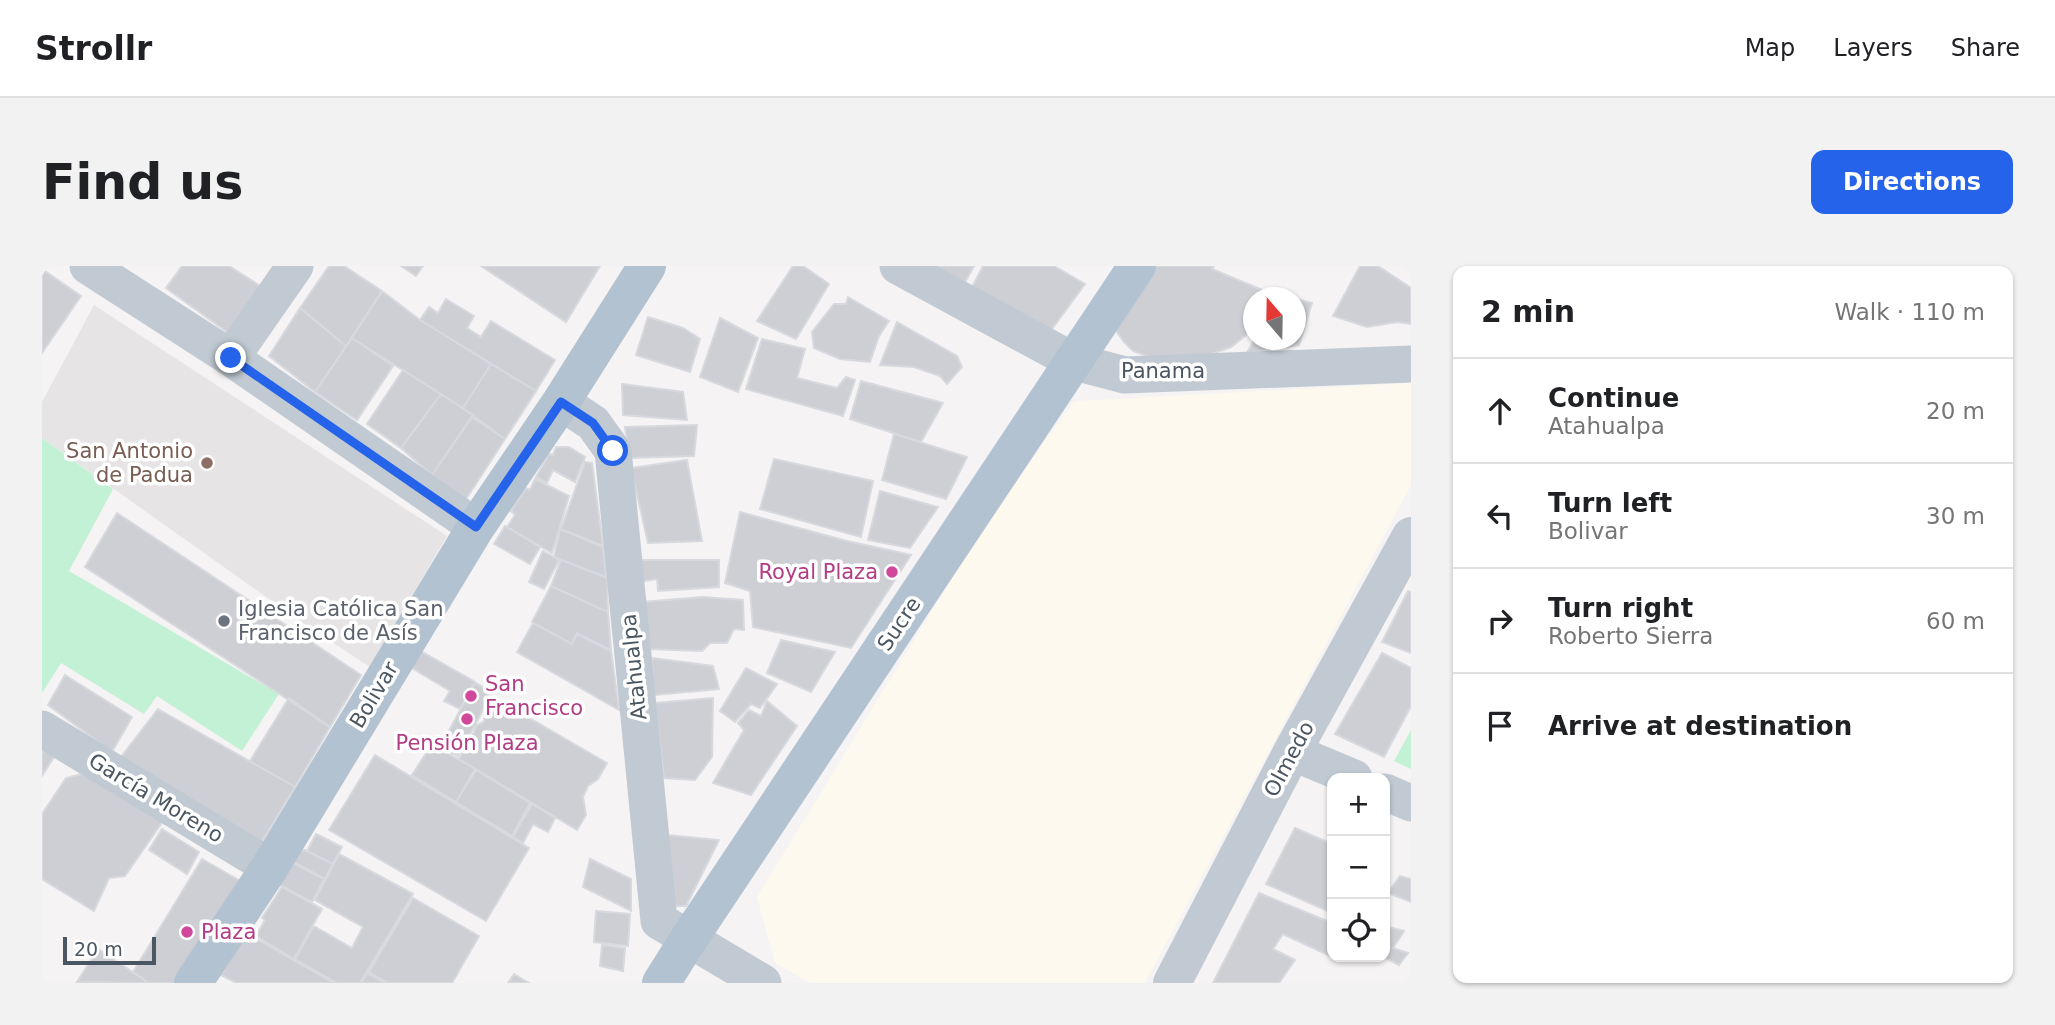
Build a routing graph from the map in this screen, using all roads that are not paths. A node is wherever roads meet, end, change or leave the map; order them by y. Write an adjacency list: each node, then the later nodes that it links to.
1 (88, 266): 6 (street)
2 (295, 266): 6 (street)
3 (648, 266): 9 (main road, Bolivar)
4 (898, 266): 7 (street, Panama)
5 (1137, 266): 7 (main road, Sucre)
6 (231, 358): 10 (street)
7 (1075, 362): 8 (street, Panama); 18 (main road, Sucre)
8 (1411, 364)
9 (561, 402): 10 (main road, Bolivar); 18 (street, Atahualpa)
10 (476, 527): 17 (main road, Bolivar)
11 (1411, 536): 13 (street, Olmedo)
12 (42, 729): 17 (street, García Moreno)
13 (1293, 752): 14 (street); 22 (street, Olmedo)
14 (1342, 773)
15 (1390, 794): 16 (street)
16 (1411, 803)
17 (270, 867): 19 (main road, Bolivar)
18 (688, 940): 20 (main road, Sucre); 21 (street)
19 (193, 983)
20 (662, 983)
21 (763, 983)
22 (1172, 983)

